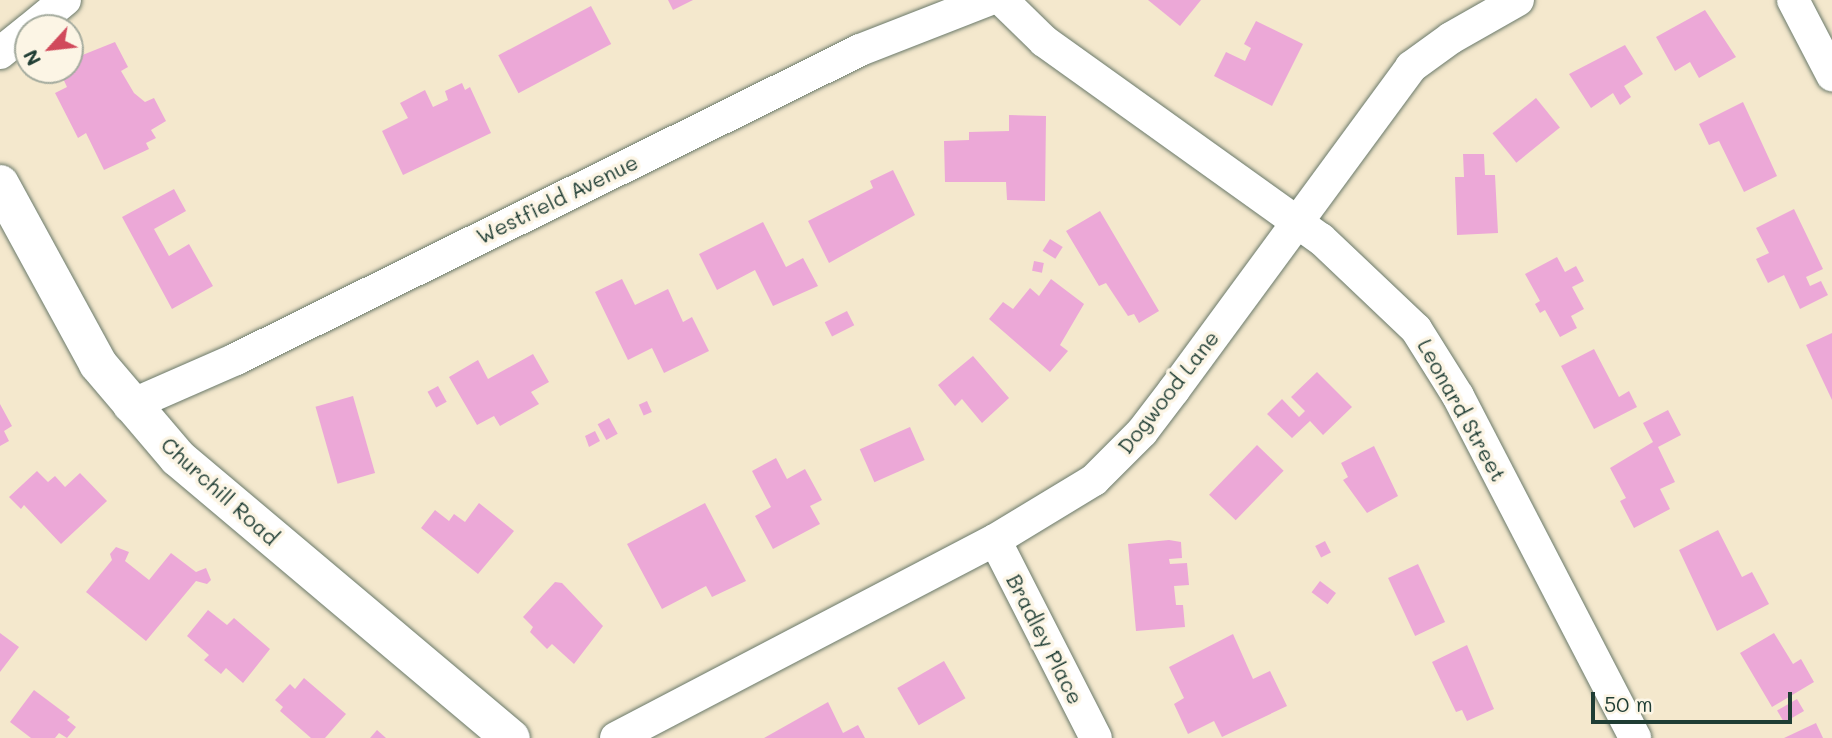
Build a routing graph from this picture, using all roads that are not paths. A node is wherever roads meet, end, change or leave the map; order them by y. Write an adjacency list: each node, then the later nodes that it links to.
1 (65, 0): 6 (street)
2 (988, 0): 12 (street, Westfield Avenue)
3 (1002, 0): 11 (street, Leonard Street)
4 (1518, 0): 11 (street, Dogwood Lane)
5 (1793, 0): 9 (street)
6 (48, 14)
7 (14, 41): 8 (street)
8 (0, 53)
9 (1832, 75)
10 (0, 184): 12 (street, Churchill Road)
11 (1295, 221): 13 (street, Dogwood Lane); 17 (street, Leonard Street)
12 (130, 406): 14 (street, Churchill Road)
13 (995, 540): 15 (street, Dogwood Lane); 16 (street, Bradley Place)
14 (511, 738)
15 (616, 738)
16 (1096, 738)
17 (1635, 738)

